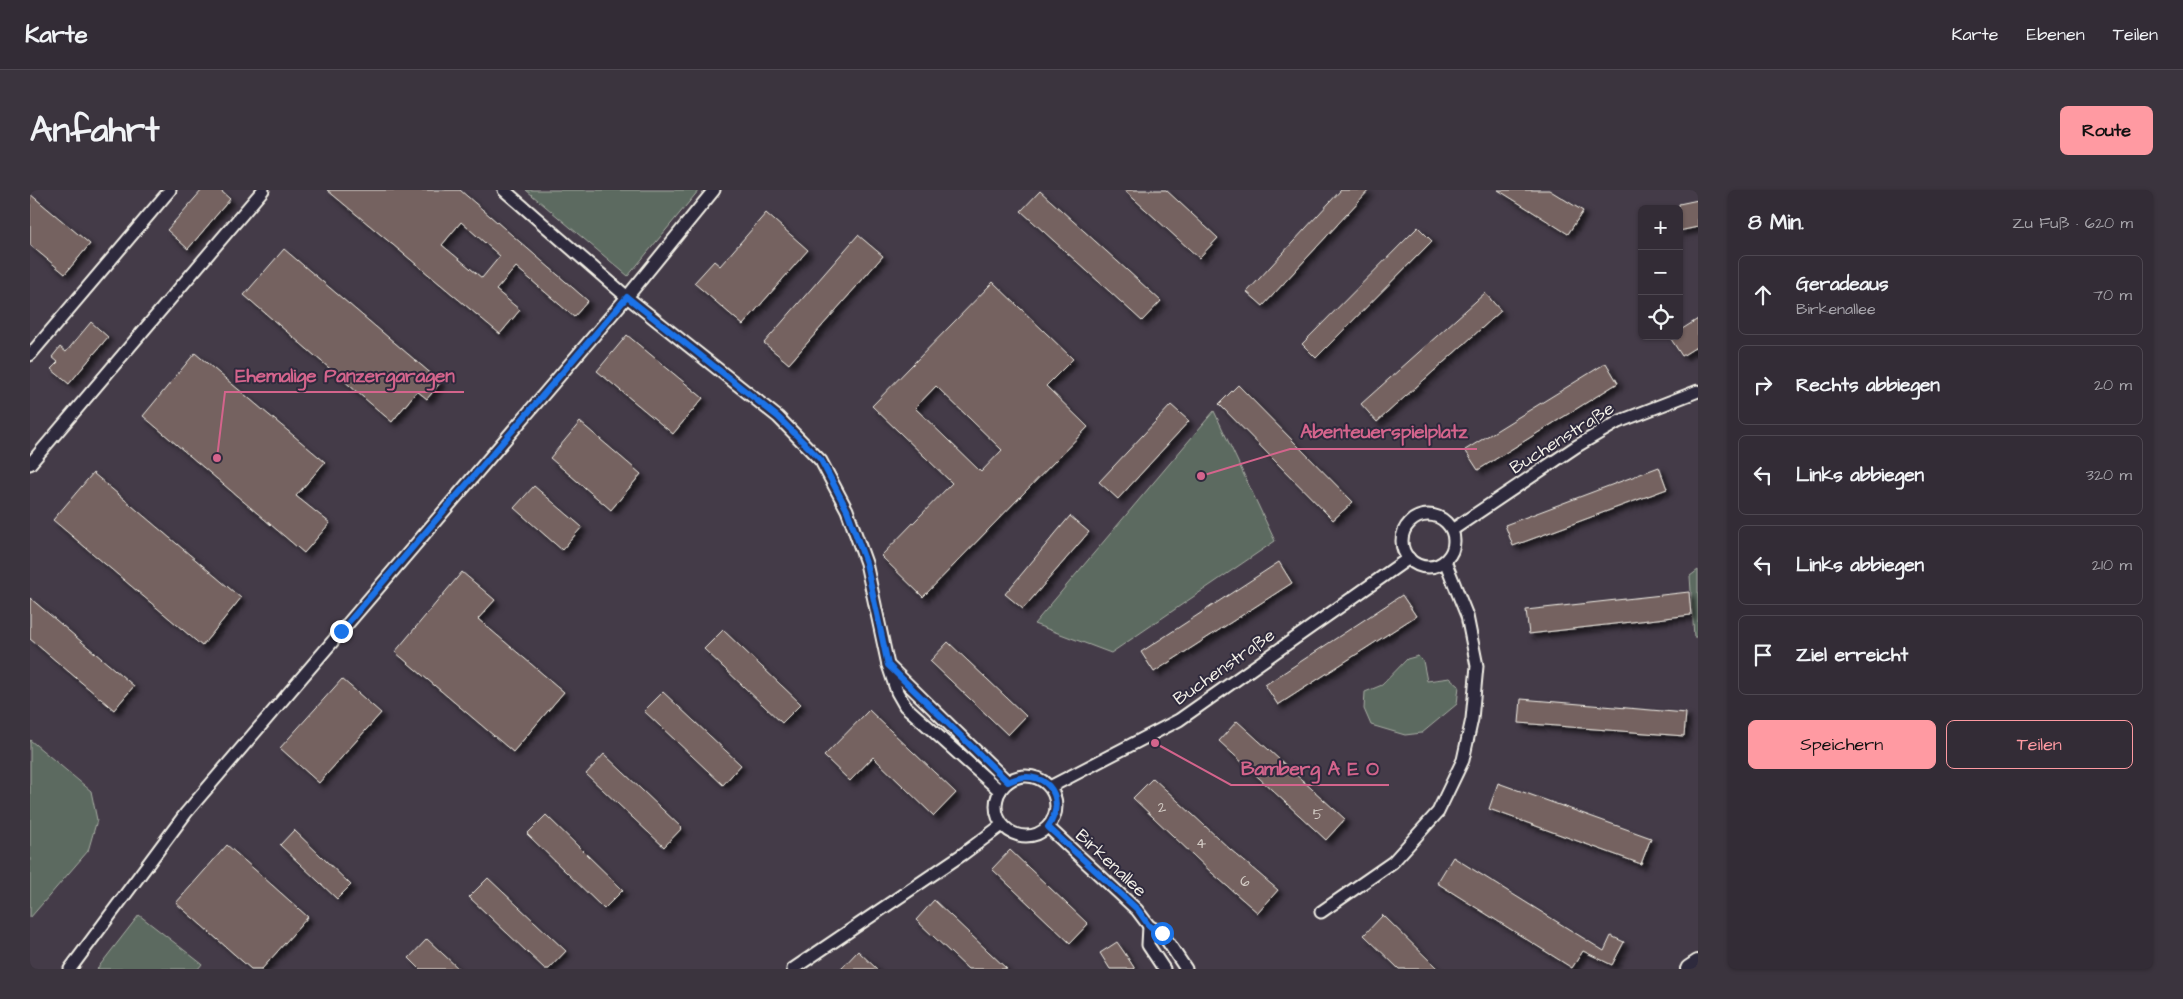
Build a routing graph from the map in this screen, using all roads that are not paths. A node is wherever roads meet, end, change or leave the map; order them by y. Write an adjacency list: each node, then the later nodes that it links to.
1 (170, 190): 6 (street)
2 (263, 190): 8 (street)
3 (504, 190): 5 (street)
4 (714, 190): 5 (street)
5 (627, 297): 12 (street); 21 (street)
6 (30, 355)
7 (1698, 390): 9 (street, Buchenstraße)
8 (30, 464)
9 (1452, 530): 10 (street); 11 (street)
10 (1409, 558): 11 (street); 14 (street, Buchenstraße)
11 (1445, 561): 18 (street)
12 (888, 665): 13 (street); 15 (street)
13 (1008, 782): 14 (street); 15 (street)
14 (1050, 787): 17 (street)
15 (1000, 791): 16 (street)
16 (1002, 825): 17 (street); 22 (street)
17 (1048, 827): 19 (street, Birkenallee)
18 (1321, 912)
19 (1149, 926): 23 (street); 24 (street, Birkenallee)
20 (1698, 963): 25 (main road)
21 (70, 969)
22 (793, 969)
23 (1164, 969)
24 (1186, 969)
25 (1689, 969)

